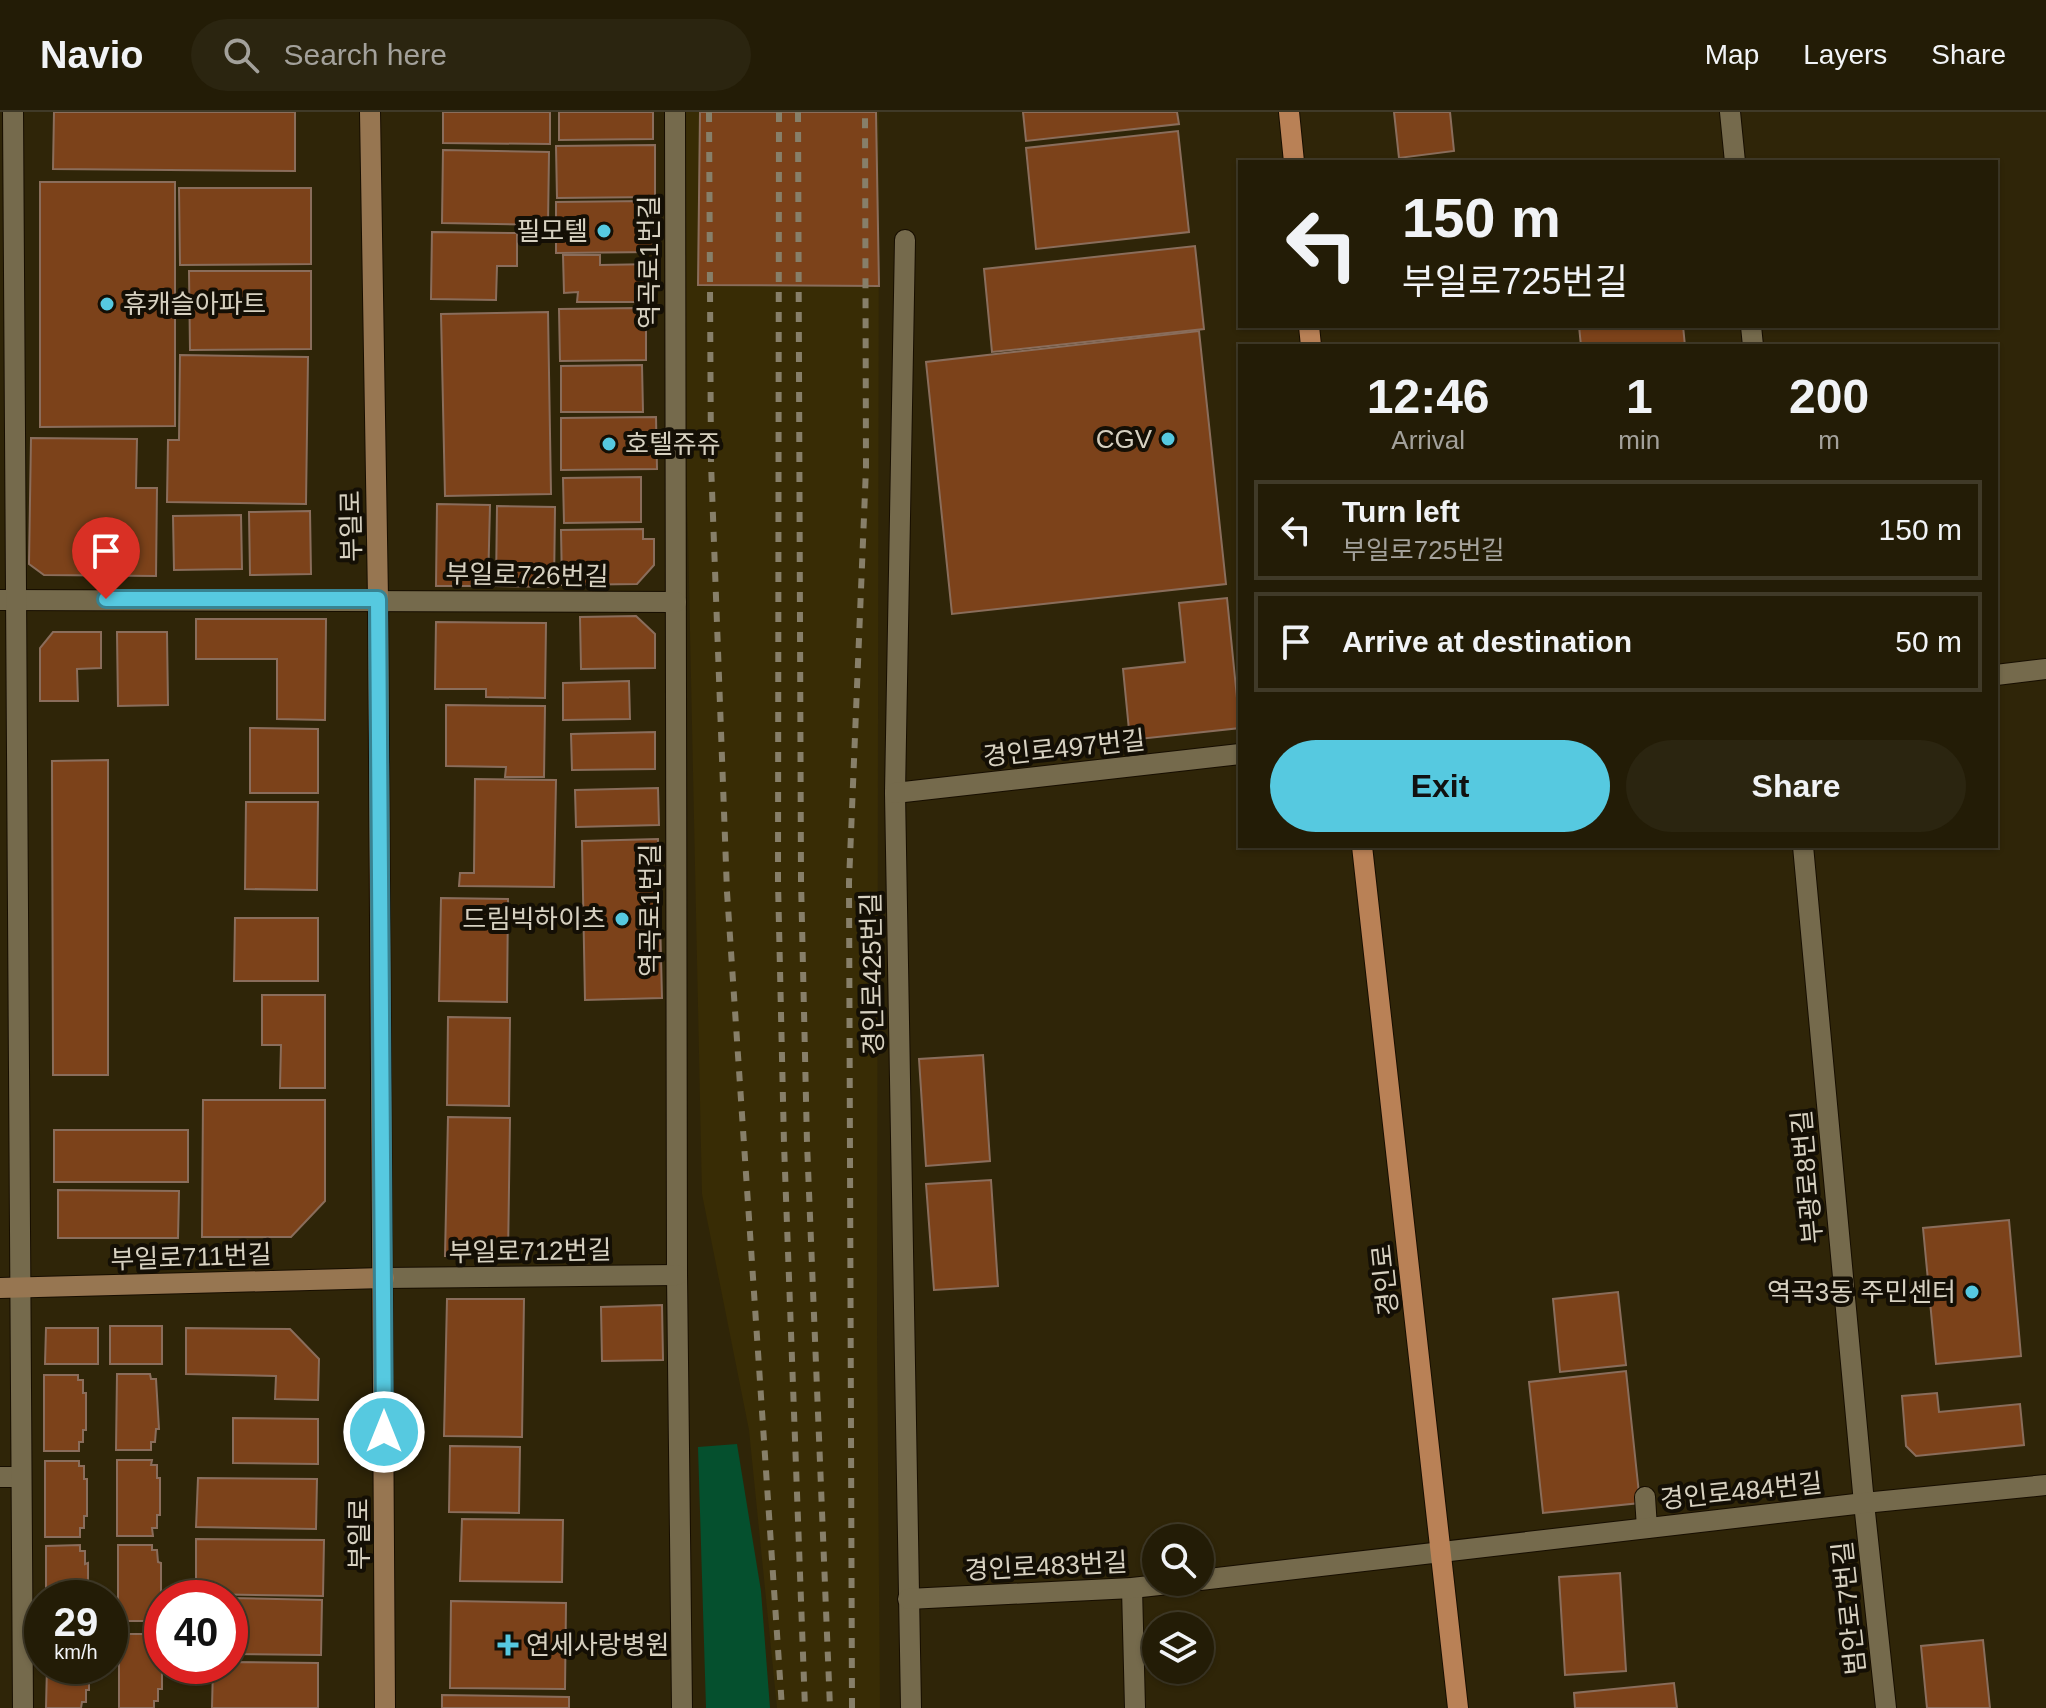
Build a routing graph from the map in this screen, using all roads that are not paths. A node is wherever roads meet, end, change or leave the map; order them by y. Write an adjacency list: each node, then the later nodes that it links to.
1 (13, 112): 10 (street)
2 (370, 112): 9 (street, 부일로)
3 (675, 112): 11 (street, 역곡로1번길)
4 (1289, 112): 6 (main road)
5 (1730, 112): 7 (street)
6 (1294, 160)
7 (1735, 160)
8 (905, 240): 15 (street, 경인로425번길)
9 (378, 599): 10 (street, 부일로726번길); 11 (street, 부일로726번길); 19 (street, 부일로)
10 (8, 600): 20 (street)
11 (676, 602): 18 (street, 역곡로1번길)
12 (2046, 669): 13 (street)
13 (1998, 675)
14 (1238, 754): 15 (street, 경인로497번길)
15 (895, 793): 31 (street, 경인로425번길)
16 (1362, 848): 27 (main road, 경인로)
17 (1803, 848): 25 (street, 부광로8번길)
18 (677, 1275): 19 (street, 부일로712번길); 34 (street, 역곡로1번길)
19 (384, 1278): 20 (street, 부일로711번길); 33 (street, 부일로)
20 (10, 1288): 22 (street)
21 (0, 1477): 22 (street)
22 (21, 1477): 32 (street)
23 (2046, 1485): 25 (street, 경인로484번길)
24 (1645, 1497): 26 (street)
25 (1864, 1503): 26 (street, 경인로484번길); 38 (street, 범안로7번길)
26 (1647, 1528): 27 (street, 경인로484번길)
27 (1442, 1552): 28 (street); 37 (main road, 경인로)
28 (1214, 1578)
29 (1142, 1587): 30 (street, 경인로483번길)
30 (1132, 1588): 31 (street, 경인로483번길); 36 (street)
31 (908, 1599): 35 (street, 경인로425번길)
32 (23, 1708)
33 (385, 1708)
34 (682, 1708)
35 (911, 1708)
36 (1135, 1708)
37 (1458, 1708)
38 (1886, 1708)

